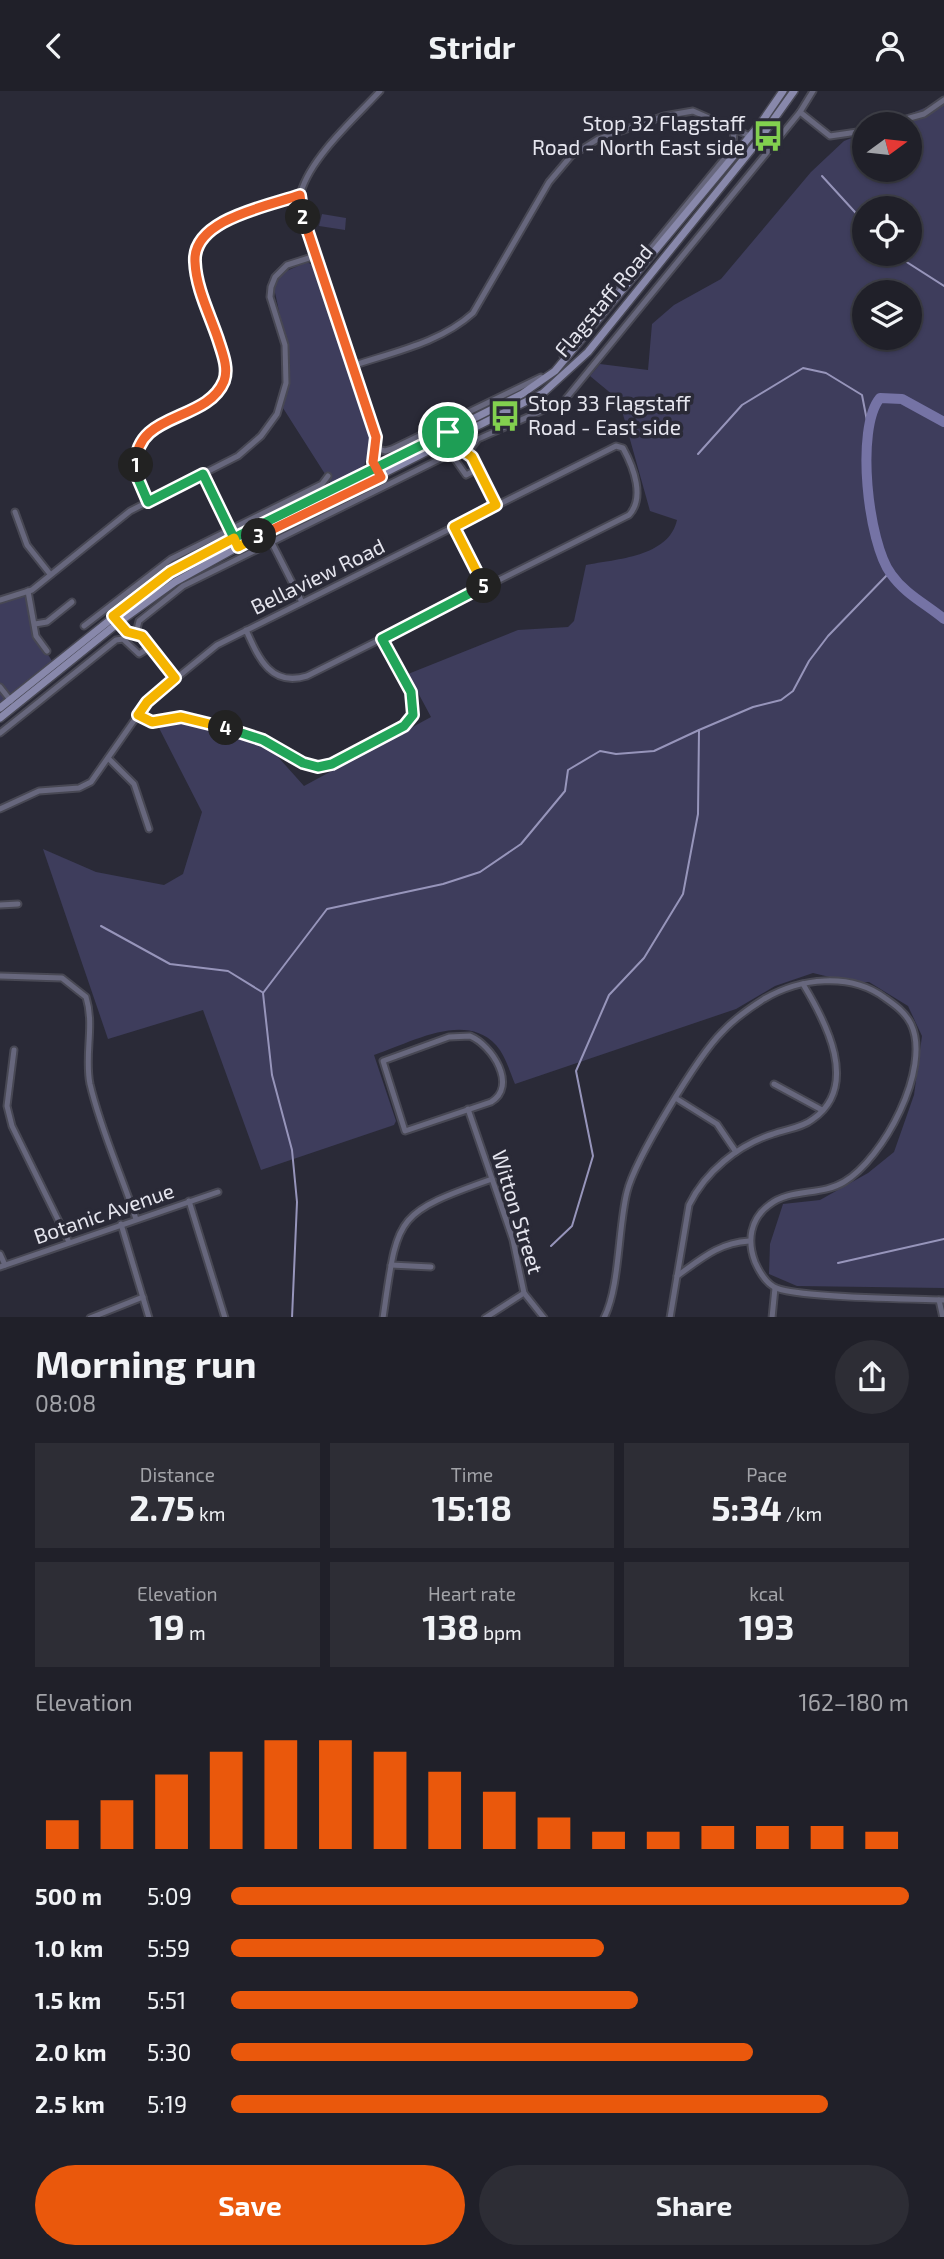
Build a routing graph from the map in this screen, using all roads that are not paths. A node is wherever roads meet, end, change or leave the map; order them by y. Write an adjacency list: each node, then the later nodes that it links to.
1 (380, 91): 12 (street)
2 (783, 91): 10 (main road, Flagstaff Road)
3 (794, 91): 11 (main road, Flagstaff Road)
4 (813, 91): 6 (street)
5 (944, 100): 7 (street)
6 (800, 112): 9 (street); 18 (street)
7 (922, 115)
8 (734, 130): 10 (street); 14 (street); 17 (street)
9 (852, 133)
10 (751, 135): 11 (street); 15 (main road, Flagstaff Road)
11 (759, 140): 16 (main road, Flagstaff Road)
12 (300, 195): 13 (street); 24 (street)
13 (314, 256): 14 (street); 21 (street)
14 (352, 366): 17 (street)
15 (448, 432): 16 (street); 19 (main road, Flagstaff Road)
16 (453, 441): 18 (street); 23 (main road, Flagstaff Road)
17 (376, 448): 19 (street)
18 (468, 452): 20 (street)
19 (376, 469): 23 (street); 28 (main road, Flagstaff Road)
20 (478, 469): 25 (street); 29 (street)
21 (203, 474): 24 (street); 28 (street)
22 (328, 476): 28 (street)
23 (381, 477): 30 (main road, Flagstaff Road)
24 (148, 502): 31 (street)
25 (496, 505): 27 (street, Bellaview Road); 32 (street, Bellaview Road)
26 (15, 512): 31 (street)
27 (454, 527): 32 (street); 35 (street, Bellaview Road)
28 (233, 534): 30 (street); 37 (street); 38 (main road, Flagstaff Road)
29 (272, 543): 35 (street); 41 (street)
30 (238, 547): 38 (main road, Flagstaff Road)
31 (50, 574): 33 (street)
32 (484, 587): 42 (street)
33 (28, 591): 34 (street); 39 (street)
34 (0, 600)
35 (302, 602): 40 (street, Bellaview Road)
36 (74, 612): 39 (street)
37 (82, 617)
38 (116, 620): 41 (street); 47 (main road, Flagstaff Road)
39 (35, 624): 44 (street)
40 (246, 631): 42 (street); 45 (street, Bellaview Road)
41 (135, 633): 43 (street)
42 (382, 639): 48 (street)
43 (151, 647): 45 (street); 50 (street)
44 (47, 651)
45 (175, 678): 48 (street, Bellaview Road)
46 (0, 687): 47 (street)
47 (6, 705): 49 (main road, Flagstaff Road)
48 (138, 715): 51 (street, Bellaview Road)
49 (0, 718)
50 (0, 733)
51 (108, 758): 52 (street, Bellaview Road); 53 (street)
52 (0, 809)
53 (149, 829)
54 (18, 904): 55 (street)
55 (0, 905)
56 (0, 976): 68 (street)
57 (803, 984): 60 (street); 63 (street); 70 (street)
58 (14, 1050): 61 (street)
59 (774, 1084): 63 (street)
60 (677, 1098): 64 (street); 87 (street)
61 (4, 1106): 71 (street)
62 (468, 1109): 62 (street); 65 (street, Witton Street)
63 (822, 1110): 64 (street)
64 (736, 1152): 76 (street)
65 (492, 1179): 73 (street); 78 (street, Witton Street)
66 (218, 1192): 67 (street, Botanic Avenue)
67 (189, 1201): 68 (street, Botanic Avenue); 83 (street)
68 (136, 1219): 69 (street, Botanic Avenue)
69 (121, 1224): 71 (street, Botanic Avenue); 79 (street)
70 (749, 1241): 76 (street); 77 (street)
71 (69, 1242): 74 (street, Botanic Avenue)
72 (0, 1254): 74 (street)
73 (391, 1265): 75 (street); 84 (street)
74 (3, 1266)
75 (431, 1267)
76 (677, 1276): 88 (street)
77 (775, 1288): 80 (street); 89 (street)
78 (524, 1293): 85 (street); 86 (street, Witton Street)
79 (143, 1297): 81 (street); 82 (street)
80 (942, 1300)
81 (93, 1317)
82 (149, 1317)
83 (225, 1317)
84 (383, 1317)
85 (487, 1317)
86 (543, 1317)
87 (604, 1317)
88 (670, 1317)
89 (772, 1317)

